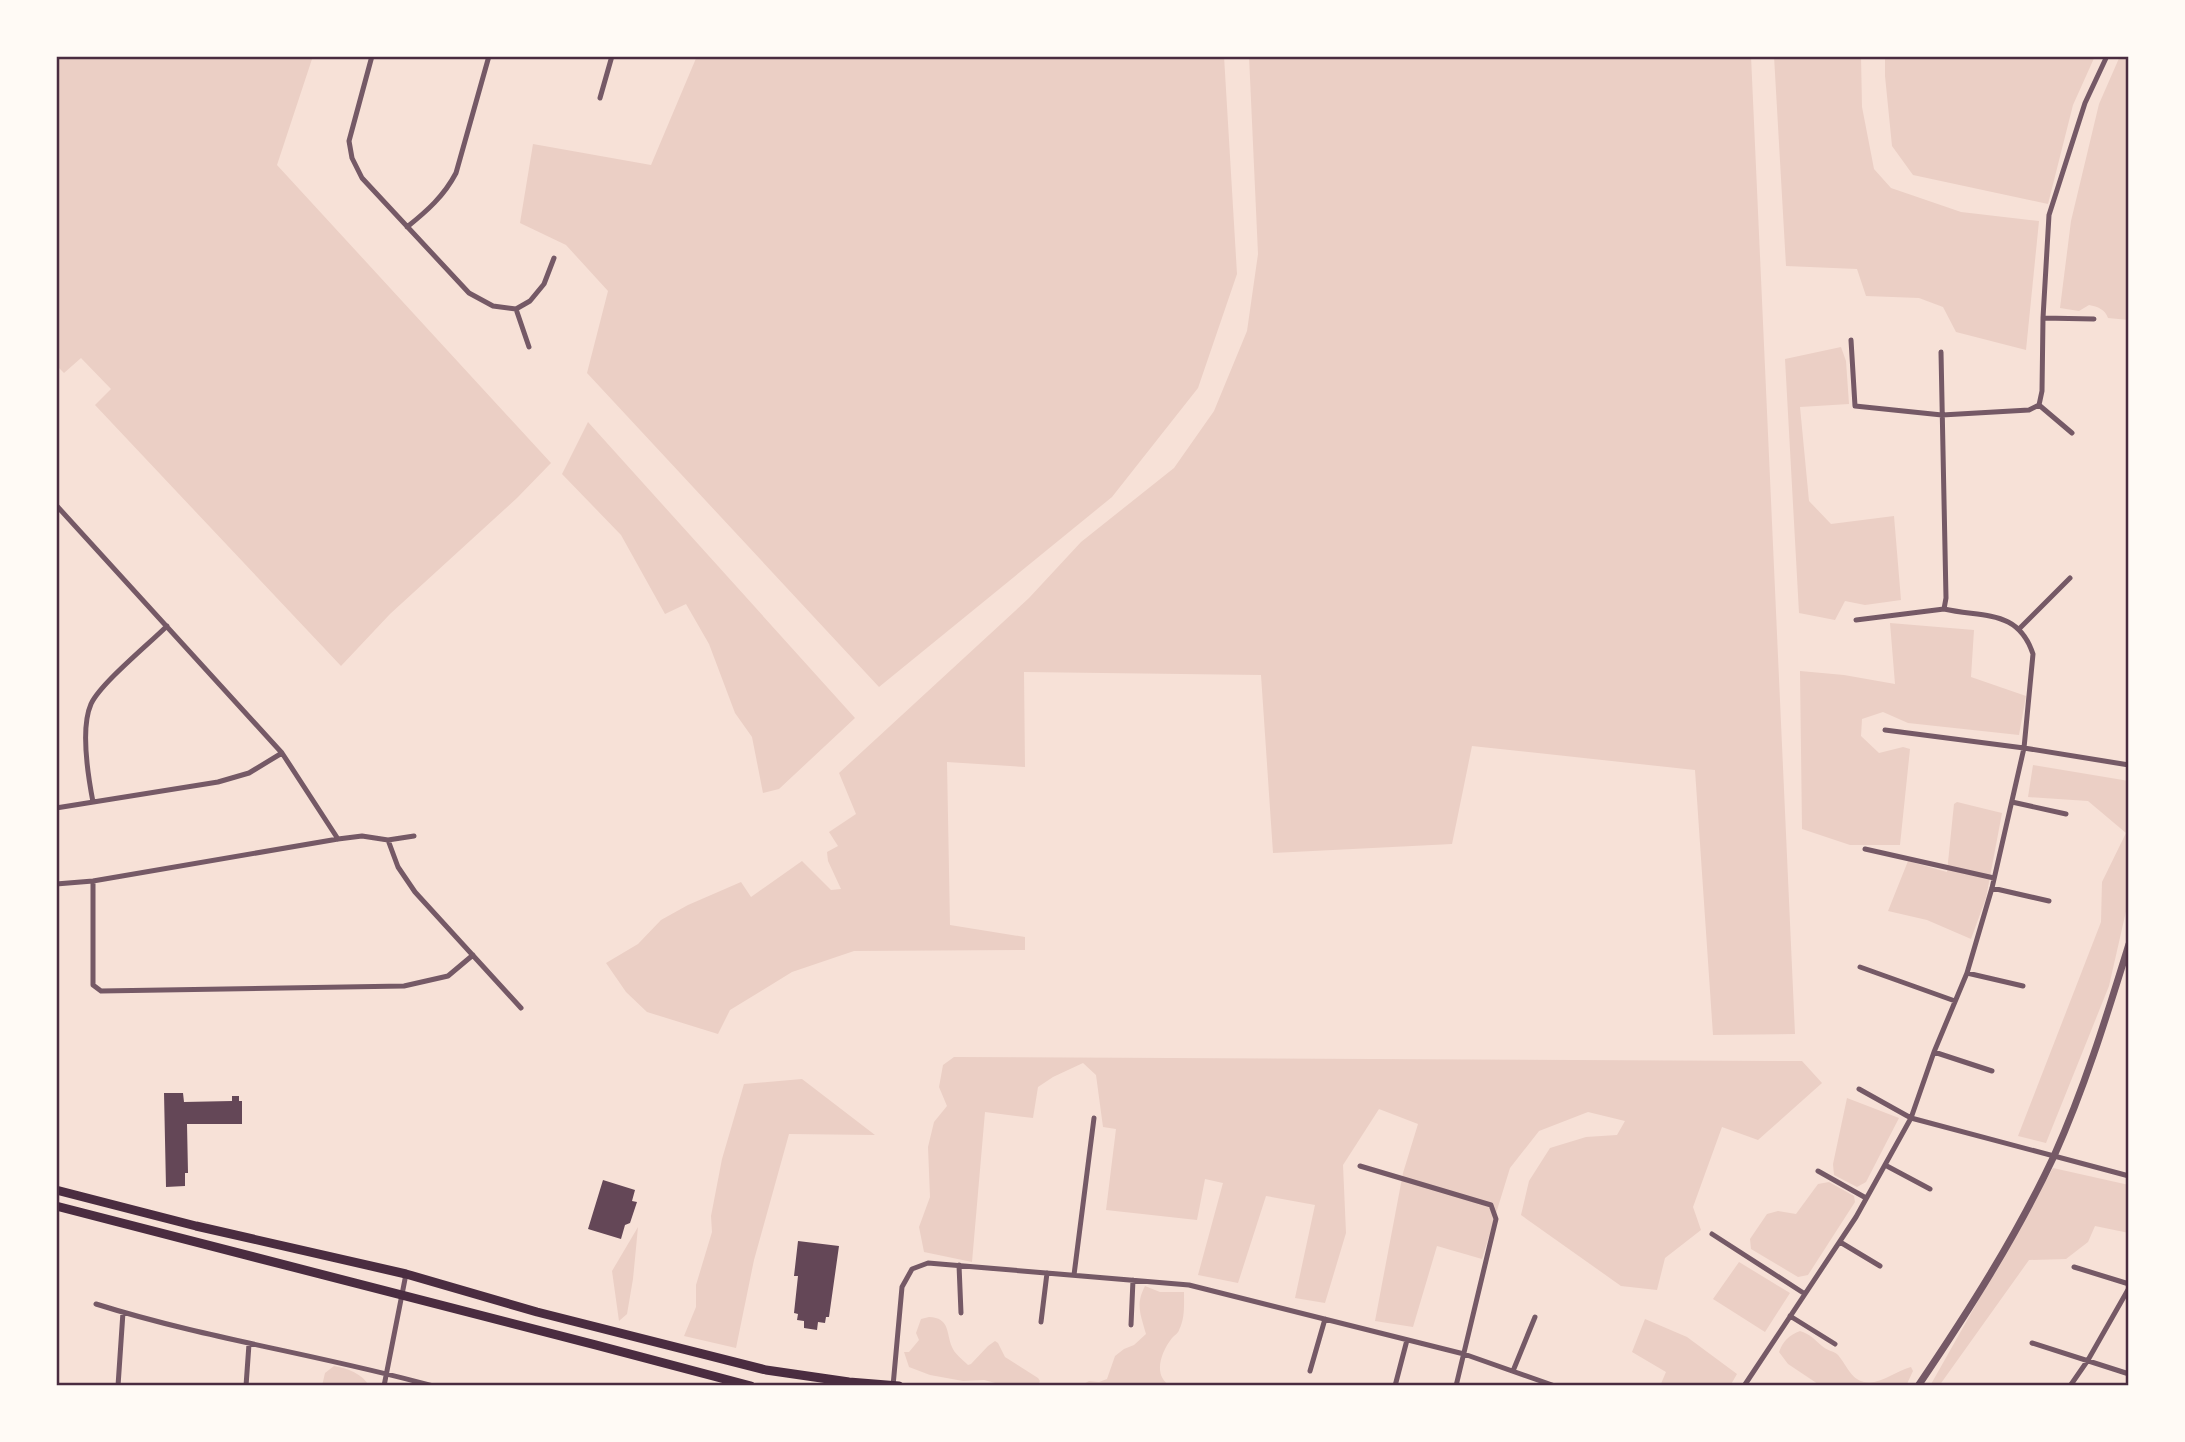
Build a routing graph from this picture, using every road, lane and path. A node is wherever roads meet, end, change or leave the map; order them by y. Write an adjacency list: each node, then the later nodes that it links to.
1 (372, 56): 6 (street)
2 (489, 56): 6 (street)
3 (612, 56): 5 (street)
4 (2107, 56): 9 (street)
5 (600, 98)
6 (407, 227): 8 (street)
7 (554, 258): 8 (street)
8 (516, 309): 12 (street)
9 (2043, 318): 10 (street); 14 (street)
10 (2094, 319)
11 (1851, 340): 15 (street)
12 (529, 347)
13 (1941, 352): 15 (street)
14 (2039, 405): 15 (street); 16 (street)
15 (1942, 415): 19 (street)
16 (2072, 433)
17 (56, 505): 21 (street)
18 (2070, 578): 22 (street)
19 (1944, 610): 20 (street); 22 (street)
20 (1856, 620)
21 (167, 626): 25 (street); 27 (street)
22 (2020, 628): 24 (street)
23 (1885, 730): 24 (street)
24 (2024, 748): 26 (street); 28 (street)
25 (282, 753): 27 (street); 32 (street)
26 (2129, 765)
27 (93, 802): 29 (street)
28 (2011, 803): 30 (street); 35 (street)
29 (56, 808)
30 (2066, 814)
31 (414, 836): 33 (street)
32 (338, 839): 33 (street); 36 (street)
33 (388, 840): 41 (street)
34 (1865, 849): 35 (street)
35 (1994, 878): 38 (street)
36 (93, 881): 37 (street); 41 (street)
37 (56, 884)
38 (1992, 888): 39 (street); 43 (street)
39 (2049, 901)
40 (2129, 944): 52 (street)
41 (473, 954): 46 (street)
42 (1860, 967): 45 (street)
43 (1967, 973): 44 (street); 45 (street)
44 (2023, 986)
45 (1955, 1001): 47 (street)
46 (521, 1009)
47 (1934, 1052): 48 (street); 51 (street)
48 (1992, 1071)
49 (1859, 1089): 51 (street)
50 (1094, 1118): 68 (street)
51 (1911, 1118): 52 (street); 53 (street)
52 (2054, 1154): 56 (street); 102 (street)
53 (1885, 1165): 57 (street); 59 (street)
54 (1360, 1166): 85 (street)
55 (1818, 1171): 59 (street)
56 (2129, 1175)
57 (1930, 1189)
58 (56, 1190): 67 (main road)
59 (1867, 1198): 62 (street)
60 (56, 1206): 72 (main road)
61 (1712, 1234): 71 (street)
62 (1840, 1242): 64 (street); 71 (street)
63 (959, 1265): 66 (street); 75 (street); 91 (street)
64 (1880, 1266)
65 (2074, 1267): 70 (street)
66 (1047, 1273): 68 (street); 79 (street)
67 (407, 1275): 72 (street); 91 (main road)
68 (1074, 1275): 69 (street)
69 (1133, 1280): 78 (street); 80 (street)
70 (2129, 1286): 86 (street)
71 (1805, 1294): 76 (street)
72 (402, 1296): 89 (street); 96 (main road)
73 (96, 1304): 74 (street)
74 (123, 1312): 83 (street); 92 (street)
75 (961, 1313)
76 (1790, 1316): 84 (street); 101 (street)
77 (1535, 1317): 88 (street)
78 (1325, 1319): 81 (street); 87 (street)
79 (1041, 1322)
80 (1131, 1325)
81 (1407, 1340): 85 (street); 98 (street)
82 (2032, 1343): 86 (street)
83 (249, 1344): 89 (street); 93 (street)
84 (1835, 1344)
85 (1464, 1354): 88 (street); 99 (street)
86 (2088, 1360): 90 (street); 103 (street)
87 (1310, 1371)
88 (1513, 1371): 100 (street)
89 (386, 1373): 94 (street); 95 (street)
90 (2129, 1374)
91 (893, 1385): 97 (main road)
92 (118, 1386)
93 (246, 1386)
94 (384, 1386)
95 (433, 1386)
96 (751, 1386)
97 (899, 1386)
98 (1395, 1386)
99 (1456, 1386)
100 (1555, 1386)
101 (1744, 1386)
102 (1918, 1386)
103 (2070, 1386)

